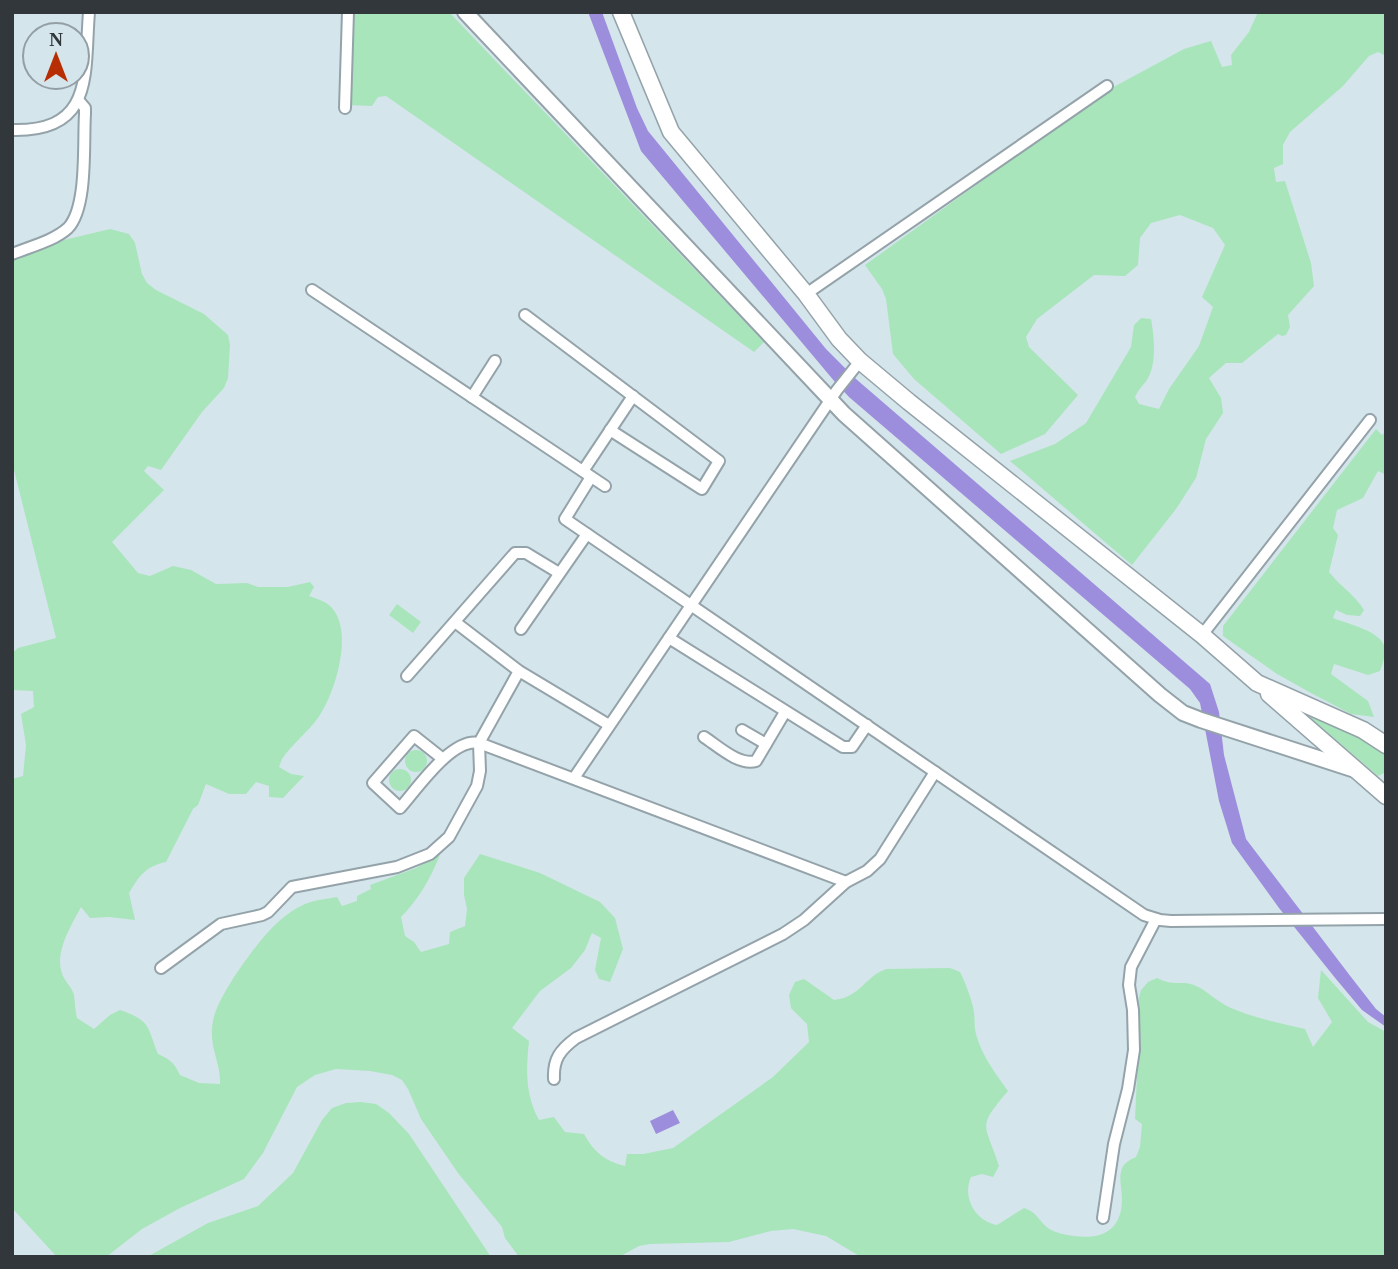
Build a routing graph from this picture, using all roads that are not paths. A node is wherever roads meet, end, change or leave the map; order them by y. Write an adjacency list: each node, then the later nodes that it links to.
1 (89, 12): 6 (street)
2 (348, 12): 7 (street)
3 (465, 12): 15 (street)
4 (621, 12): 11 (main road)
5 (1107, 86): 11 (street)
6 (79, 101): 8 (street); 9 (street)
7 (345, 108)
8 (12, 130)
9 (12, 254)
10 (312, 289): 17 (street)
11 (806, 294): 14 (main road)
12 (525, 316): 16 (street)
13 (495, 361): 17 (street)
14 (857, 365): 15 (street); 27 (main road)
15 (833, 395): 24 (street); 41 (street)
16 (633, 396): 19 (street); 19 (street)
17 (472, 397): 20 (street)
18 (1370, 420): 27 (street)
19 (610, 430): 20 (street)
20 (587, 474): 21 (street); 22 (street)
21 (605, 486)
22 (587, 534): 23 (street); 24 (street)
23 (559, 573): 25 (street); 26 (street)
24 (691, 605): 28 (street); 34 (street)
25 (455, 622): 29 (street); 30 (street)
26 (521, 629)
27 (1202, 635): 31 (main road)
28 (668, 638): 32 (street); 33 (street)
29 (519, 671): 33 (street); 38 (street)
30 (407, 676)
31 (1257, 683): 37 (main road); 41 (main road)
32 (785, 712): 34 (street); 39 (street)
33 (609, 725): 43 (street)
34 (867, 725): 42 (street)
35 (742, 730): 39 (street)
36 (704, 737): 39 (street)
37 (1384, 739)
38 (479, 743): 40 (street); 43 (street); 48 (street)
39 (766, 744)
40 (443, 760): 40 (street)
41 (1357, 770): 44 (main road)
42 (935, 772): 45 (street); 46 (street)
43 (574, 778): 45 (street)
44 (1386, 796)
45 (846, 882): 49 (street)
46 (1156, 919): 47 (street); 50 (street)
47 (1386, 919)
48 (161, 968)
49 (554, 1079)
50 (1103, 1218)

